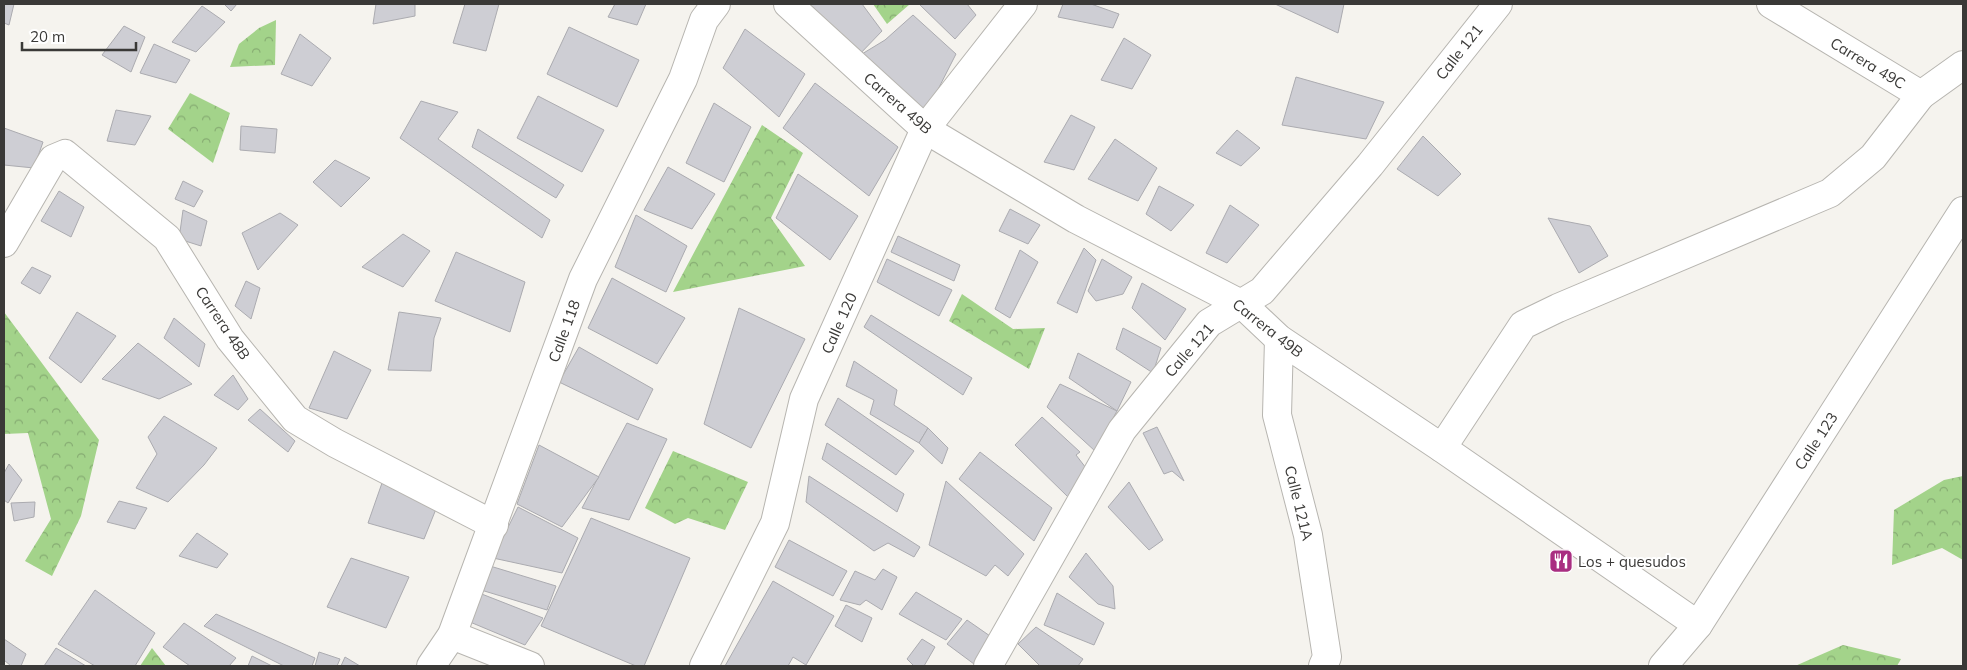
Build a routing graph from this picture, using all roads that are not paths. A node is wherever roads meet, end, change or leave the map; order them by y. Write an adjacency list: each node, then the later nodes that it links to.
1 (716, 4): 14 (street, Calle 118)
2 (788, 4): 8 (street, Carrera 49B)
3 (1023, 4): 8 (street, Calle 120)
4 (1498, 4): 11 (street, Calle 121)
5 (1771, 4): 7 (street, Carrera 49C)
6 (1963, 65): 7 (street, Carrera 49C)
7 (1921, 95): 13 (street)
8 (925, 129): 11 (street, Carrera 49B); 19 (street, Calle 120)
9 (1963, 211): 15 (street, Calle 123)
10 (4, 243): 14 (street, Carrera 48B)
11 (1243, 305): 12 (street, Carrera 49B); 20 (street, Calle 121)
12 (1279, 339): 13 (street, Carrera 49B); 21 (street, Calle 121A)
13 (1442, 448): 15 (street, Carrera 49B)
14 (494, 525): 16 (street, Calle 118)
15 (1698, 625): 22 (street, Calle 123)
16 (452, 635): 17 (street, Calle 118); 18 (street)
17 (432, 666)
18 (530, 666)
19 (704, 666)
20 (988, 666)
21 (1323, 666)
22 (1663, 666)

